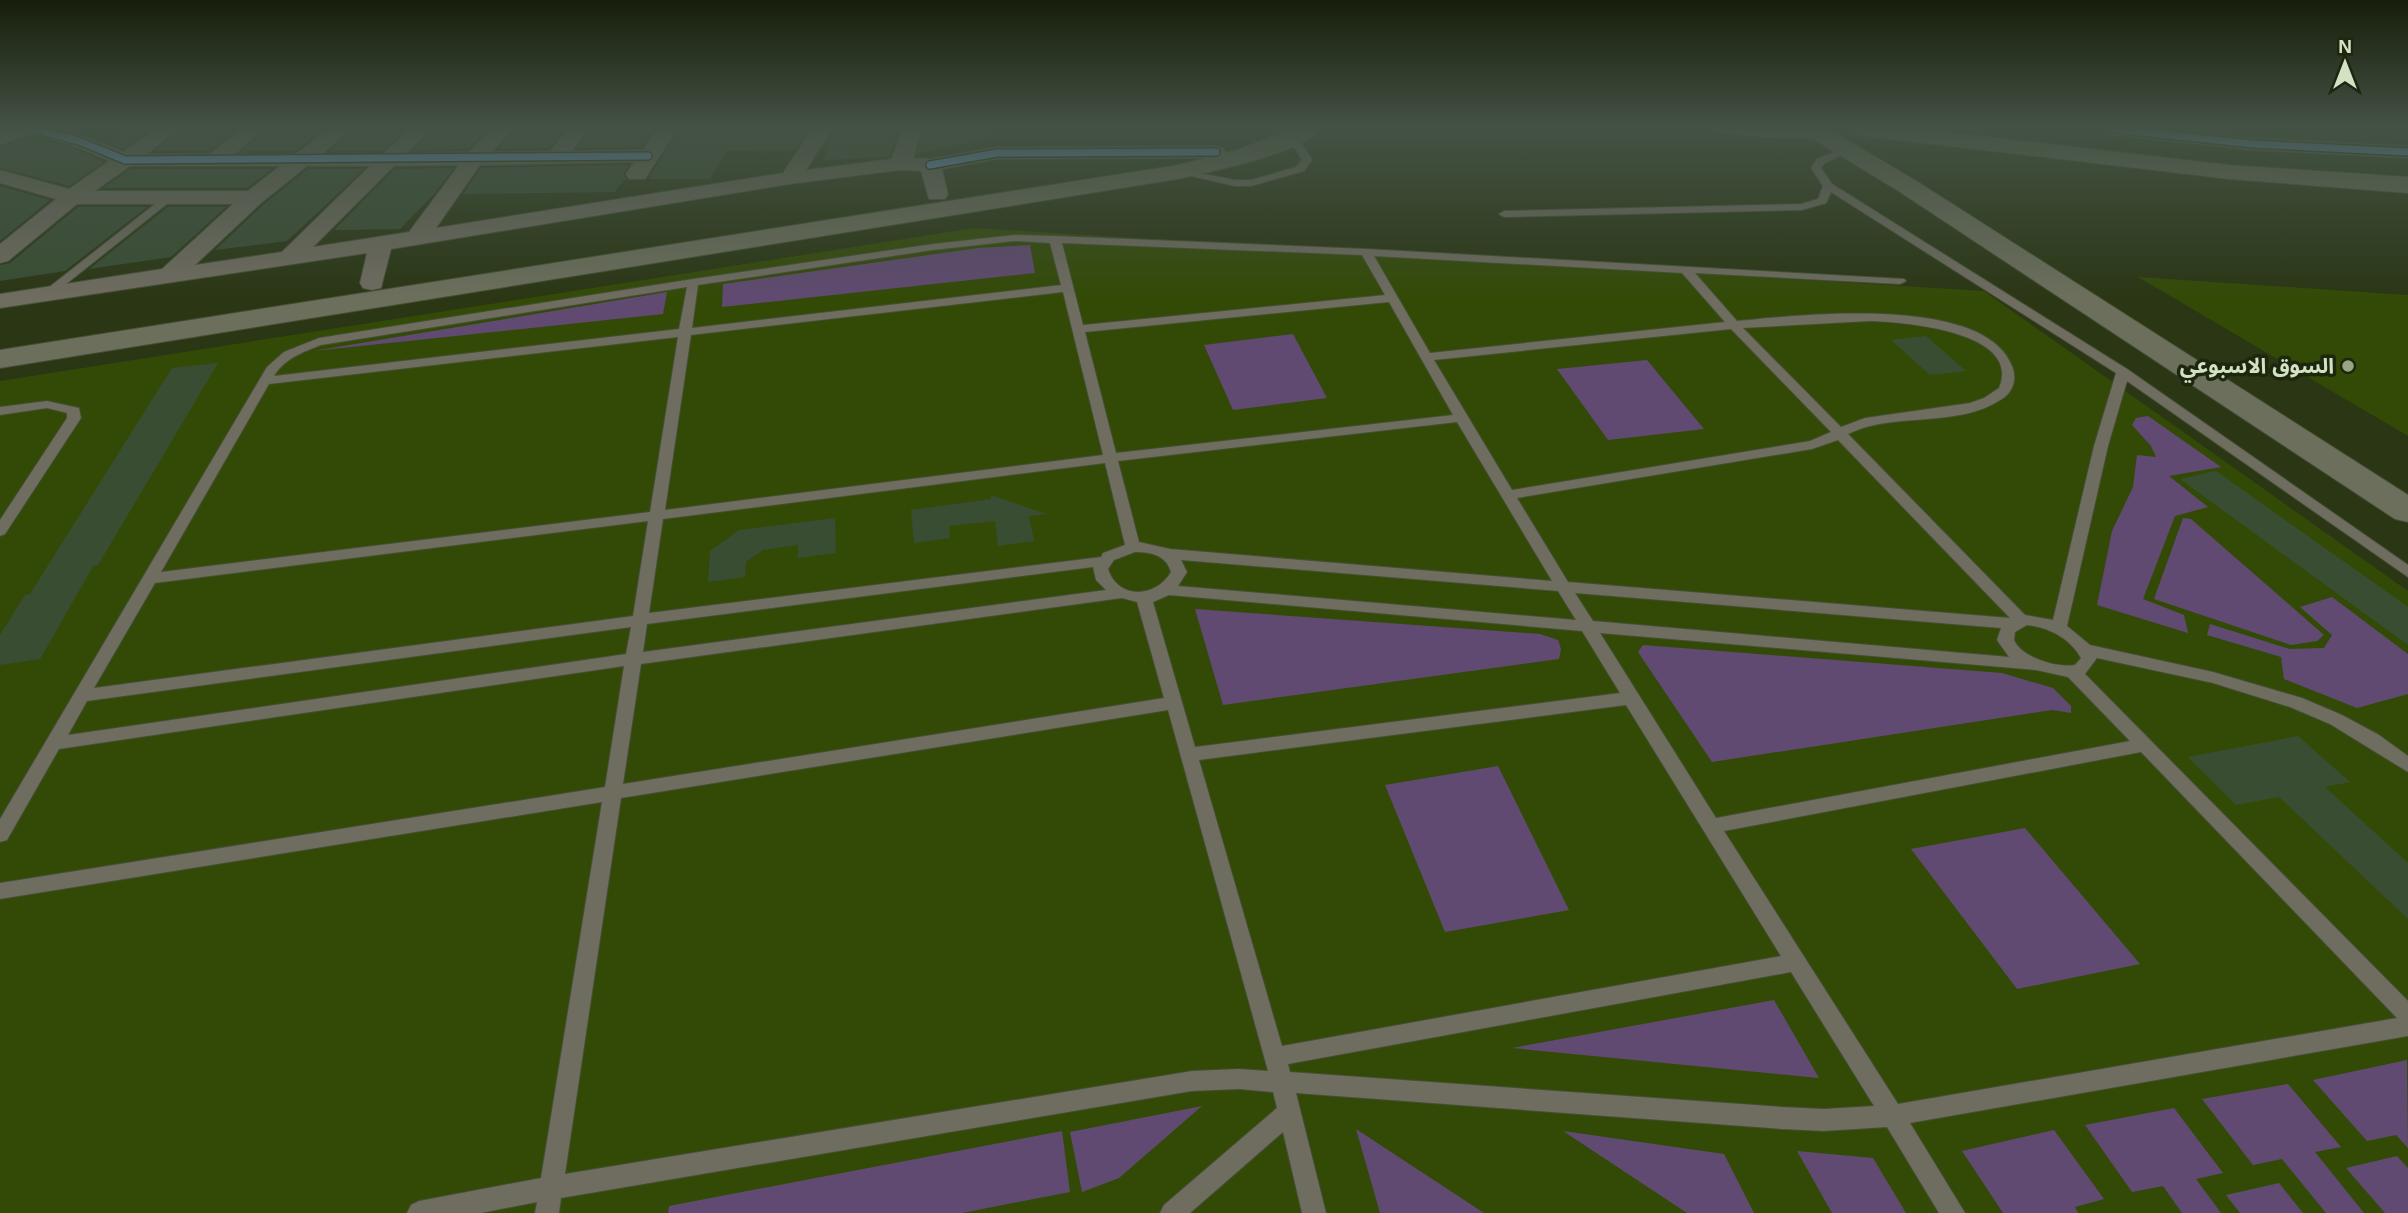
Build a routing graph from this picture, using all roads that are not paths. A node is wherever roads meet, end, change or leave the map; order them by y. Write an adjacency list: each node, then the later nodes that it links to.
1 (33, 186): 15 (street)
2 (88, 186): 15 (street)
3 (268, 186): 16 (street)
4 (361, 186): 25 (street)
5 (455, 186): 20 (street)
6 (629, 186): 18 (street)
7 (741, 186): 18 (street)
8 (935, 186): 14 (street)
9 (999, 186): 14 (highway)
10 (1036, 186): 40 (highway)
11 (1828, 186): 19 (lane); 41 (lane)
12 (1916, 186): 49 (highway)
13 (1937, 186): 47 (highway)
14 (937, 194): 30 (highway)
15 (72, 197): 17 (street); 23 (street)
16 (253, 198): 17 (street); 27 (street)
17 (168, 199): 32 (lane)
18 (616, 205): 20 (street)
19 (1504, 214)
20 (417, 238): 22 (street)
21 (1055, 239): 24 (lane); 29 (lane); 31 (lane)
22 (381, 244): 25 (street); 30 (street)
23 (6, 246)
24 (1366, 252): 26 (lane); 33 (lane)
25 (289, 258): 27 (street)
26 (1687, 271): 28 (lane); 35 (lane)
27 (167, 278): 32 (street)
28 (1900, 281)
29 (693, 282): 37 (lane); 42 (lane)
30 (372, 283): 38 (highway)
31 (1069, 288): 36 (lane); 37 (lane)
32 (47, 294): 34 (street)
33 (1393, 298): 36 (lane); 39 (lane)
34 (0, 300)
35 (1734, 325): 39 (lane); 45 (lane); 45 (lane)
36 (1080, 329): 46 (lane)
37 (685, 332): 42 (lane); 50 (lane)
38 (0, 345)
39 (1426, 357): 44 (lane)
40 (0, 359)
41 (2123, 372): 55 (lane); 63 (lane)
42 (265, 381): 56 (lane)
43 (0, 411): 51 (lane)
44 (1461, 418): 46 (lane); 48 (lane)
45 (1839, 434): 48 (lane); 62 (lane)
46 (1112, 458): 50 (lane); 52 (lane)
47 (2408, 480)
48 (1507, 495): 57 (lane)
49 (2408, 511)
50 (657, 515): 56 (lane); 61 (lane)
51 (0, 531)
52 (1133, 547): 53 (lane); 54 (lane)
53 (1168, 554): 57 (lane); 58 (lane)
54 (1105, 561): 59 (lane); 61 (lane)
55 (2408, 572)
56 (149, 579): 69 (lane)
57 (1563, 586): 62 (lane); 64 (lane)
58 (1166, 590): 60 (lane); 64 (lane)
59 (1118, 594): 60 (lane); 66 (lane)
60 (1144, 597): 71 (lane)
61 (640, 620): 66 (lane); 69 (lane)
62 (2019, 623): 63 (lane); 67 (lane)
63 (2059, 627): 65 (lane)
64 (1588, 628): 67 (lane); 70 (lane)
65 (2087, 650): 68 (lane); 75 (lane)
66 (634, 659): 72 (lane); 76 (lane)
67 (2035, 665): 68 (lane)
68 (2073, 672): 73 (lane)
69 (81, 696): 72 (lane)
70 (1630, 698): 74 (lane); 77 (lane)
71 (1173, 702): 74 (lane); 76 (lane)
72 (54, 743): 78 (lane)
73 (2144, 746): 77 (lane); 81 (lane)
74 (1188, 755): 83 (lane)
75 (2408, 765)
76 (613, 793): 79 (lane); 87 (lane)
77 (1710, 825): 80 (lane)
78 (0, 835)
79 (0, 891)
80 (1796, 962): 83 (lane); 86 (lane)
81 (2408, 1015)
82 (2408, 1026): 86 (lane)
83 (1274, 1057): 84 (lane)
84 (1282, 1083): 85 (lane); 86 (lane); 87 (lane)
85 (1289, 1112): 90 (lane); 91 (lane)
86 (1892, 1116): 92 (lane)
87 (551, 1188): 88 (lane); 89 (lane)
88 (419, 1213)
89 (547, 1213)
90 (1172, 1213)
91 (1314, 1213)
92 (1953, 1213)

